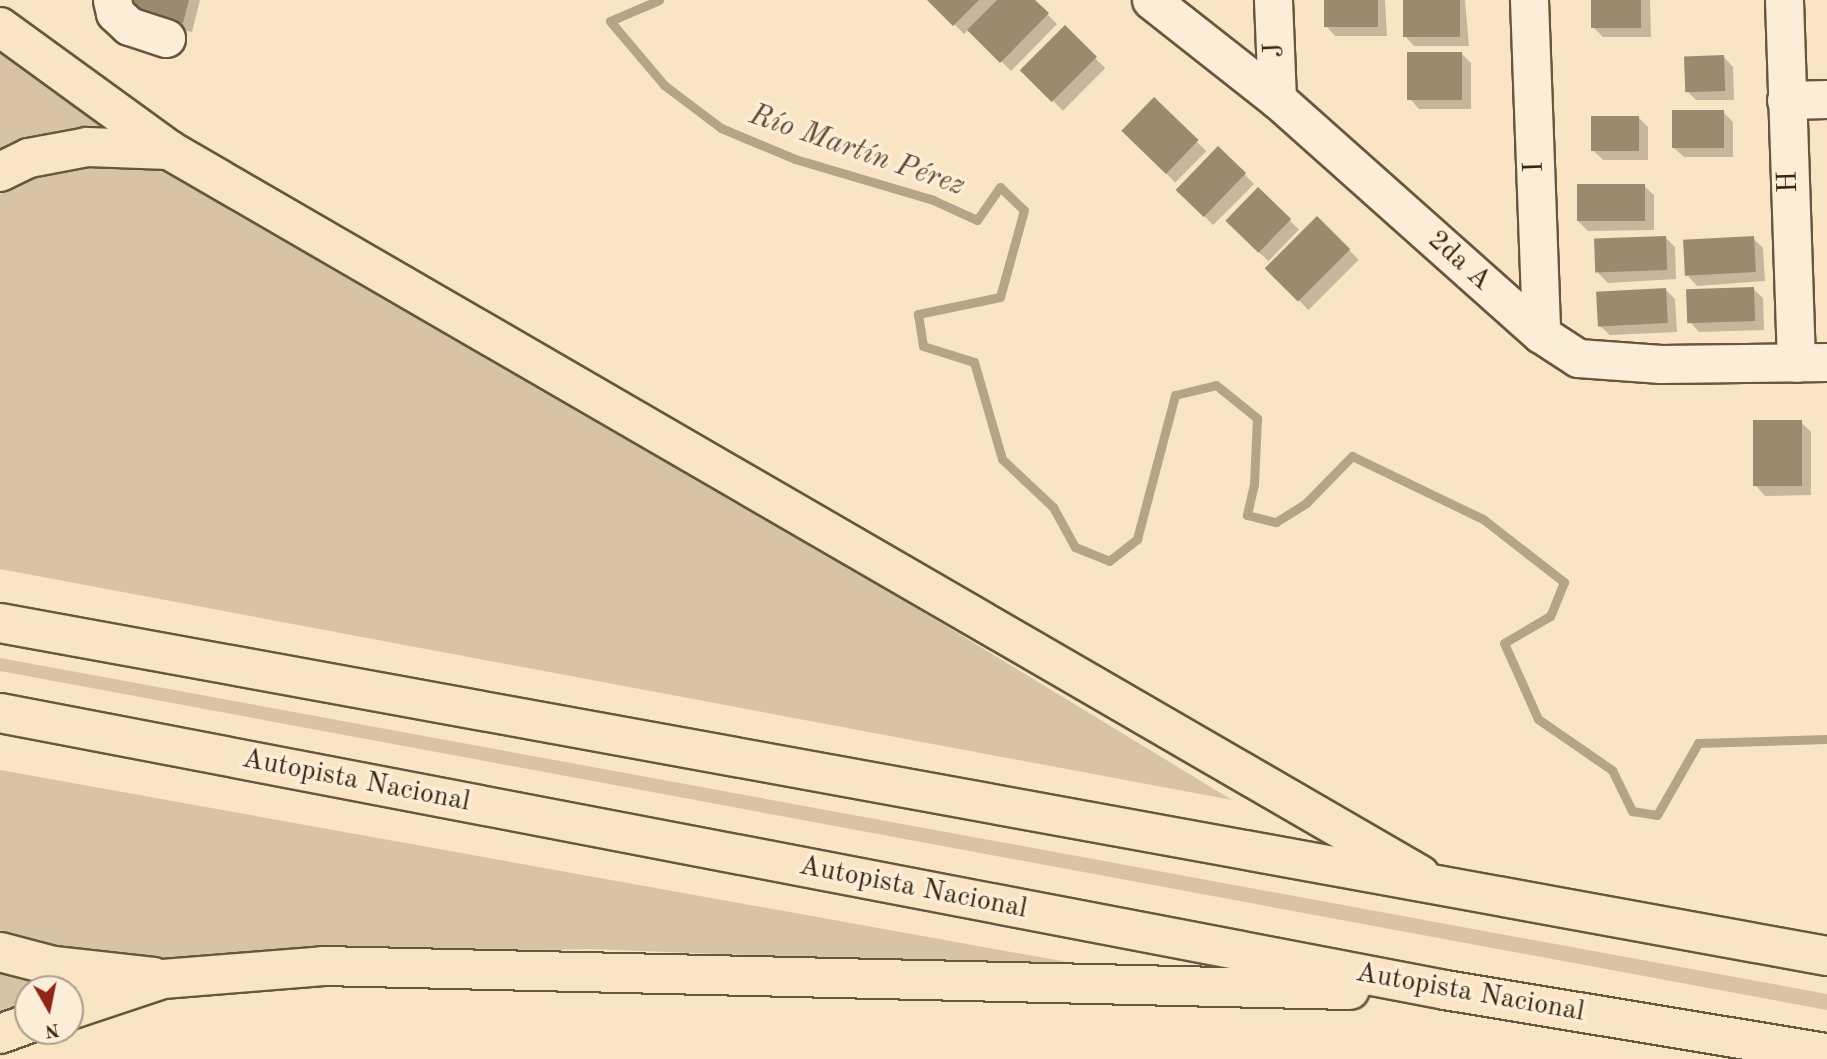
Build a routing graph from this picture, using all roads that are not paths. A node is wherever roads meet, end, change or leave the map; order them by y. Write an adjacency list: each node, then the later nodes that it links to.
1 (112, 0): 7 (street)
2 (1150, 0): 8 (street, 2da A)
3 (1273, 0): 8 (street, J)
4 (1529, 0): 13 (street, I)
5 (1784, 0): 10 (street, H)
6 (0, 27): 11 (highway)
7 (166, 38)
8 (1277, 99): 13 (street, 2da A)
9 (1827, 99): 10 (street)
10 (1786, 100): 14 (street, H)
11 (169, 150): 12 (highway); 17 (highway)
12 (0, 172)
13 (1541, 334): 14 (street, 2da A)
14 (1812, 362)
15 (0, 623): 17 (highway)
16 (0, 713): 21 (highway, Autopista Nacional)
17 (1443, 888): 19 (highway)
18 (0, 952): 20 (highway)
19 (1827, 956)
20 (163, 979): 21 (highway); 22 (highway)
21 (1445, 990): 23 (highway, Autopista Nacional)
22 (84, 1005)
23 (1827, 1053)

